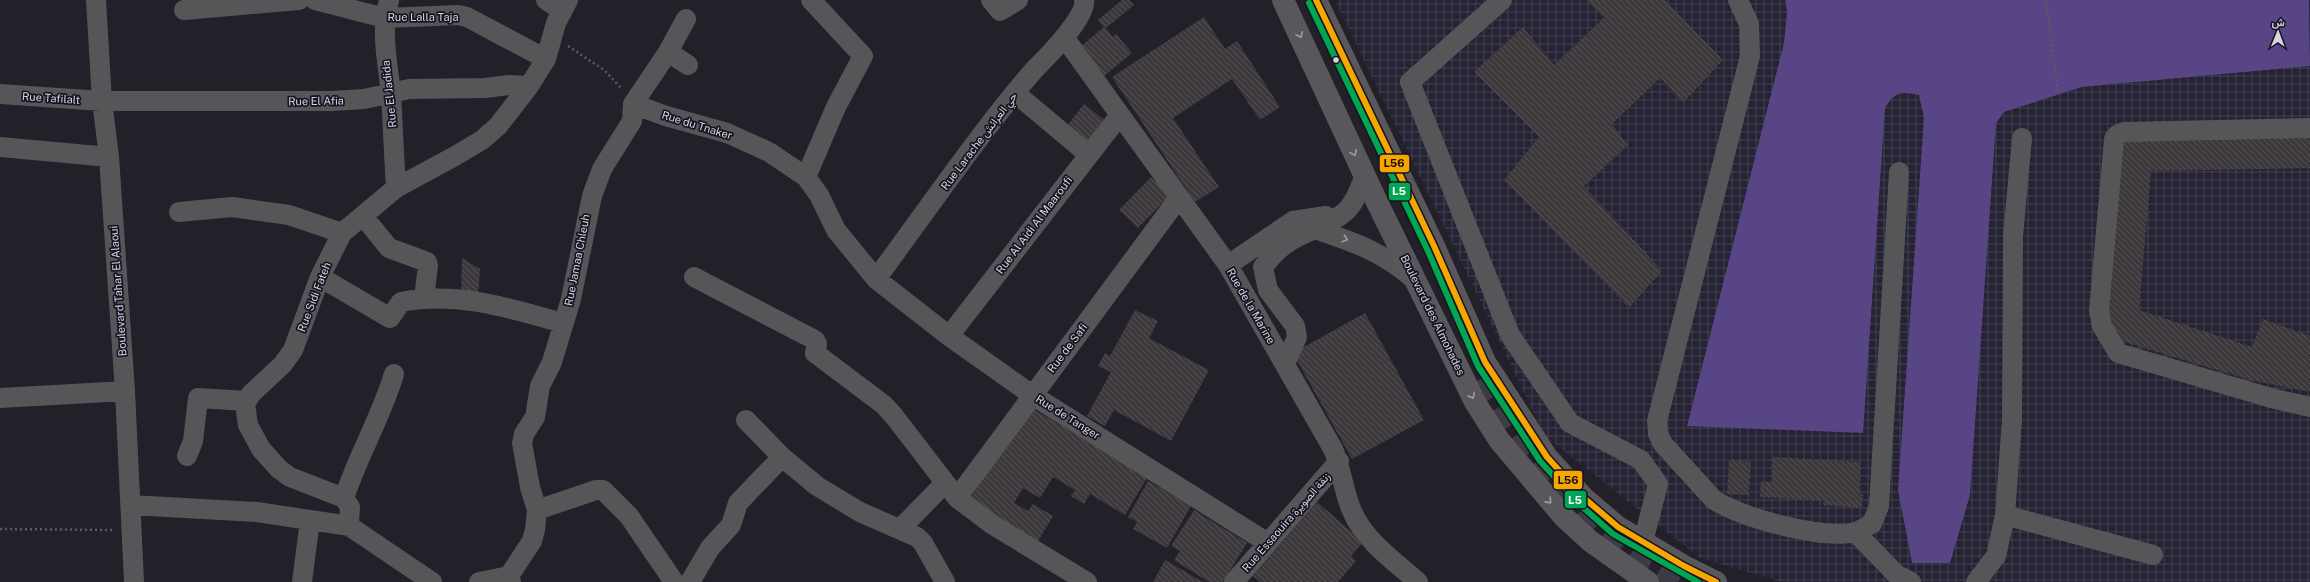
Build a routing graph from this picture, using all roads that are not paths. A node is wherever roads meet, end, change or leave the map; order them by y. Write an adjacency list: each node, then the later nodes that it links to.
1 (96, 0): 24 (street, Boulevard Tahar El Alaoui)
2 (299, 0): 14 (street)
3 (315, 0): 13 (street, Rue Lalla Taja)
4 (811, 0): 34 (street)
5 (991, 0): 6 (street)
6 (1018, 0)
7 (1284, 0): 33 (main road, Boulevard des Almohades, one-way to 33)
8 (1316, 0): 74 (main road)
9 (1502, 0): 63 (street)
10 (1738, 0): 59 (street)
11 (1084, 2): 16 (street, Rue Larache حي العرائش)
12 (559, 3): 18 (street, Rue Sidi Fateh)
13 (387, 9): 18 (street, Rue Lalla Taja); 23 (street, Rue El Jadida)
14 (184, 10)
15 (686, 18): 17 (street, Rue Jamaa Chleuh)
16 (1064, 37): 21 (street, Rue Larache حي العرائش); 26 (street, Rue de la Marine)
17 (668, 52): 19 (street); 25 (street, Rue Jamaa Chleuh)
18 (546, 59): 20 (street, Rue Sidi Fateh)
19 (688, 65)
20 (529, 86): 23 (street, Rue El Afia); 35 (street, Rue Sidi Fateh)
21 (1014, 93): 30 (street); 46 (street, Rue Larache حي العرائش)
22 (0, 94): 24 (street, Rue Tafilalt)
23 (391, 94): 24 (street, Rue El Afia); 35 (street, Rue El Jadida)
24 (102, 101): 31 (street, Boulevard Tahar El Alaoui)
25 (633, 104): 34 (street, Rue du Tnaker); 49 (street, Rue Jamaa Chleuh)
26 (1120, 115): 30 (street, Rue Al Aidi Al Maaroufi); 36 (street, Rue de la Marine)
27 (2310, 128): 57 (street)
28 (2022, 138): 68 (street)
29 (0, 147): 31 (street)
30 (1088, 154): 50 (street, Rue Al Aidi Al Maaroufi)
31 (109, 157): 53 (street, Boulevard Tahar El Alaoui)
32 (1899, 172): 72 (street)
33 (1364, 175): 37 (main road, Boulevard des Almohades); 38 (street)
34 (806, 177): 46 (street, Rue du Tnaker)
35 (396, 188): 40 (street, Rue Sidi Fateh)
36 (1178, 199): 43 (street, Rue de la Marine); 54 (street, Rue de Safi)
37 (1376, 200): 38 (street); 47 (main road, Boulevard des Almohades)
38 (1350, 209): 41 (street); 43 (street)
39 (179, 212): 42 (street)
40 (363, 216): 42 (street, Rue Sidi Fateh); 48 (street)
41 (1315, 229): 47 (street, one-way to 47); 51 (street)
42 (342, 233): 44 (street, Rue Sidi Fateh)
43 (1228, 265): 51 (street, Rue de la Marine)
44 (320, 277): 48 (street); 56 (street, Rue Sidi Fateh)
45 (694, 277): 64 (street)
46 (876, 279): 50 (street, Rue de Tanger)
47 (1416, 281): 76 (main road, Boulevard des Almohades, one-way to 76)
48 (424, 298): 49 (street)
49 (563, 322): 67 (street, Rue Jamaa Chleuh)
50 (949, 336): 54 (street, Rue de Tanger)
51 (1285, 364): 62 (street, Rue de la Marine)
52 (394, 374): 65 (street)
53 (125, 391): 55 (street); 66 (street, Boulevard Tahar El Alaoui)
54 (1032, 395): 64 (street, Rue de Safi); 73 (street, Rue de Tanger)
55 (0, 398)
56 (247, 401): 60 (street); 65 (street)
57 (2310, 407)
58 (746, 420): 61 (street)
59 (1670, 452): 63 (street); 72 (street)
60 (187, 456)
61 (782, 457): 71 (street); 83 (street)
62 (1339, 461): 73 (street, Rue Essaouira زنقة الصويرة); 87 (street, Rue de la Marine)
63 (1658, 484): 74 (street)
64 (951, 491): 71 (street, Rue de Safi); 85 (street)
65 (344, 498): 70 (street)
66 (131, 505): 69 (street); 78 (street, Boulevard Tahar El Alaoui)
67 (537, 510): 77 (street, Rue Jamaa Chleuh); 82 (street)
68 (2005, 515): 75 (street); 91 (street)
69 (310, 520): 70 (street); 79 (street)
70 (350, 526): 80 (street)
71 (900, 530): 84 (street)
72 (1855, 532): 90 (street)
73 (1268, 542): 86 (street, Rue Essaouira زنقة الصويرة)
74 (1643, 542): 76 (main road); 89 (main road)
75 (2153, 555)
76 (1622, 564): 88 (main road, Boulevard des Almohades)
77 (510, 579): 81 (street)
78 (134, 582)
79 (302, 582)
80 (432, 582)
81 (479, 582)
82 (674, 582)
83 (690, 582)
84 (945, 582)
85 (1087, 582)
86 (1234, 582)
87 (1418, 582)
88 (1648, 582)
89 (1716, 582)
90 (1911, 582)
91 (1976, 582)

